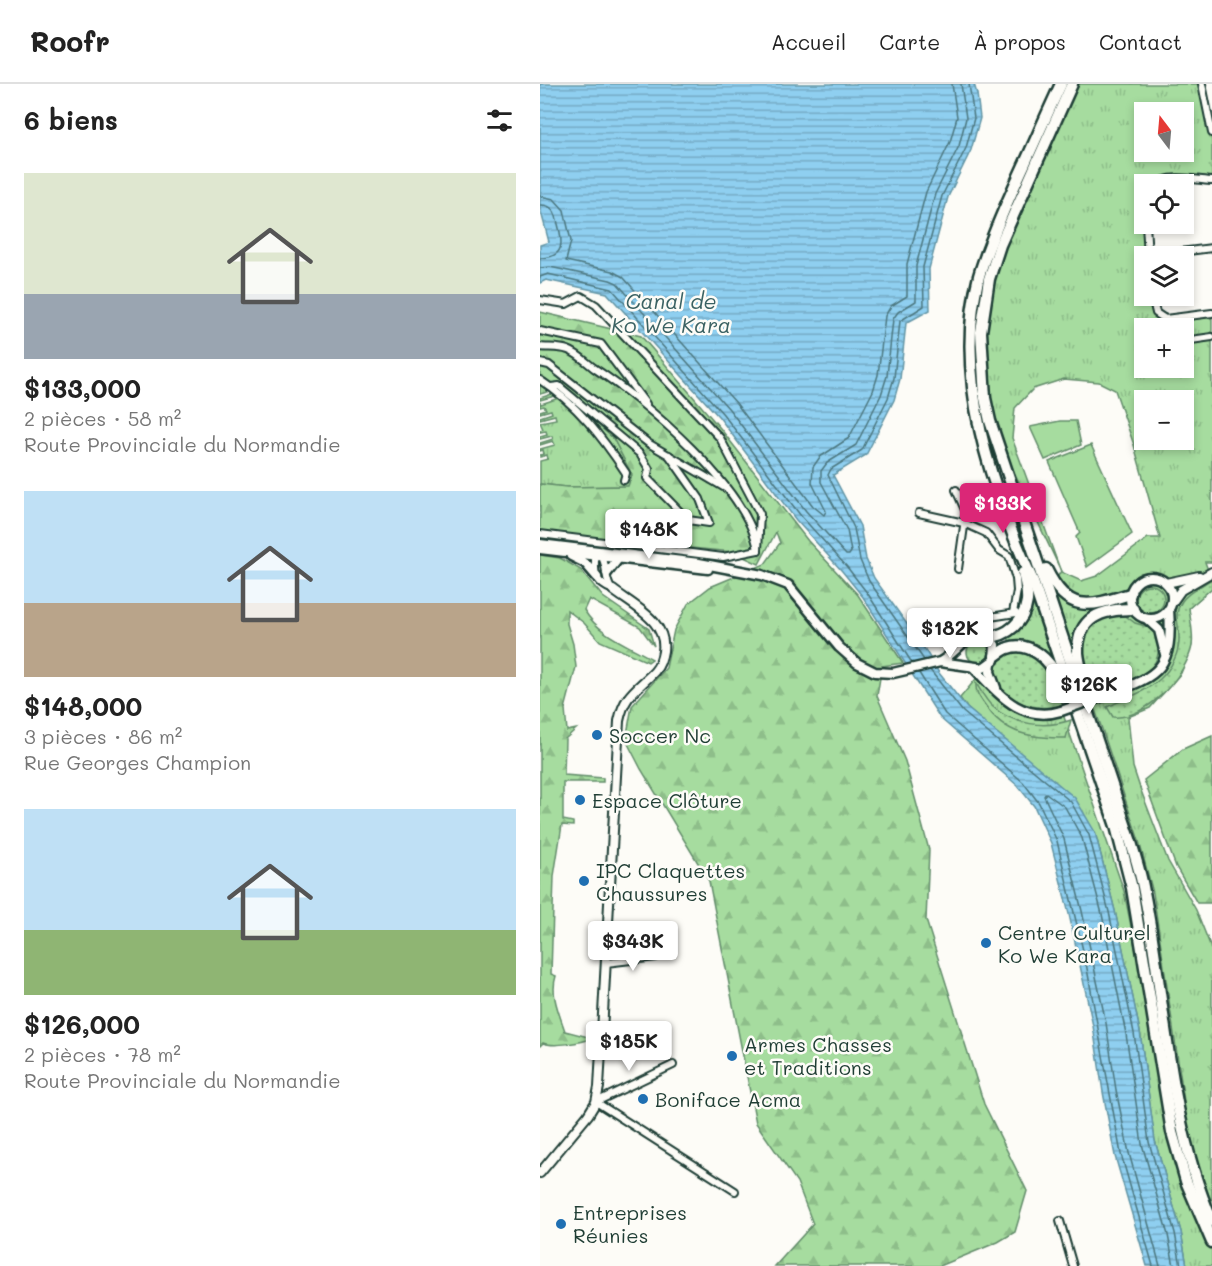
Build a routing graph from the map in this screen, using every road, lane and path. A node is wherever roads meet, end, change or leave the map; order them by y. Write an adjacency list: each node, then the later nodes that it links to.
1 (1061, 84): 35 (highway)
2 (1072, 84): 29 (highway)
3 (1202, 84): 4 (street)
4 (1212, 133)
5 (1194, 180): 6 (street)
6 (1212, 181)
7 (1212, 248): 8 (street)
8 (1194, 250)
9 (540, 300): 33 (street)
10 (1154, 306): 12 (street)
11 (1212, 313): 13 (street)
12 (1164, 318)
13 (1173, 318)
14 (540, 331): 21 (street)
15 (1212, 337): 16 (street)
16 (1194, 340)
17 (540, 347): 21 (street)
18 (540, 363): 22 (street)
19 (540, 380): 20 (street)
20 (551, 387): 22 (street); 23 (street)
21 (655, 416): 24 (street)
22 (669, 455): 24 (street)
23 (624, 480)
24 (727, 490): 33 (street)
25 (956, 490): 27 (street)
26 (920, 513): 27 (street)
27 (964, 523): 39 (street); 49 (street)
28 (540, 534): 33 (street)
29 (1029, 537): 46 (highway); 59 (highway)
30 (540, 544): 32 (main road)
31 (540, 549): 34 (main road)
32 (587, 549): 36 (street); 37 (main road)
33 (758, 550)
34 (560, 552): 36 (main road); 43 (main road)
35 (1020, 554): 49 (highway); 59 (highway)
36 (600, 556): 37 (street); 38 (main road); 41 (street); 43 (street)
37 (667, 559): 40 (main road)
38 (618, 560): 40 (main road); 41 (main road)
39 (958, 568)
40 (744, 571): 56 (main road)
41 (607, 573): 45 (street)
42 (1209, 573): 44 (street); 47 (street)
43 (597, 577): 45 (street)
44 (1166, 583): 46 (main road); 47 (main road)
45 (613, 590): 61 (street)
46 (1130, 594): 48 (main road)
47 (1170, 607): 51 (main road); 54 (main road)
48 (1133, 609): 51 (main road); 59 (highway)
49 (1018, 613): 50 (street); 52 (highway)
50 (943, 617)
51 (1147, 619): 54 (main road)
52 (988, 637): 53 (main road); 55 (main road)
53 (964, 644): 56 (main road); 57 (main road)
54 (1165, 654): 58 (main road, bridge)
55 (993, 659): 57 (main road); 58 (main road); 59 (highway)
56 (937, 663): 57 (main road)
57 (971, 667): 58 (main road)
58 (999, 694)
59 (1085, 722): 67 (highway); 68 (highway)
60 (656, 957): 61 (street)
61 (606, 963): 63 (street)
62 (673, 1065): 63 (street)
63 (596, 1102): 64 (street); 65 (street)
64 (540, 1173)
65 (735, 1191)
66 (1060, 1221): 69 (street)
67 (1212, 1221)
68 (1212, 1242)
69 (1073, 1266)

